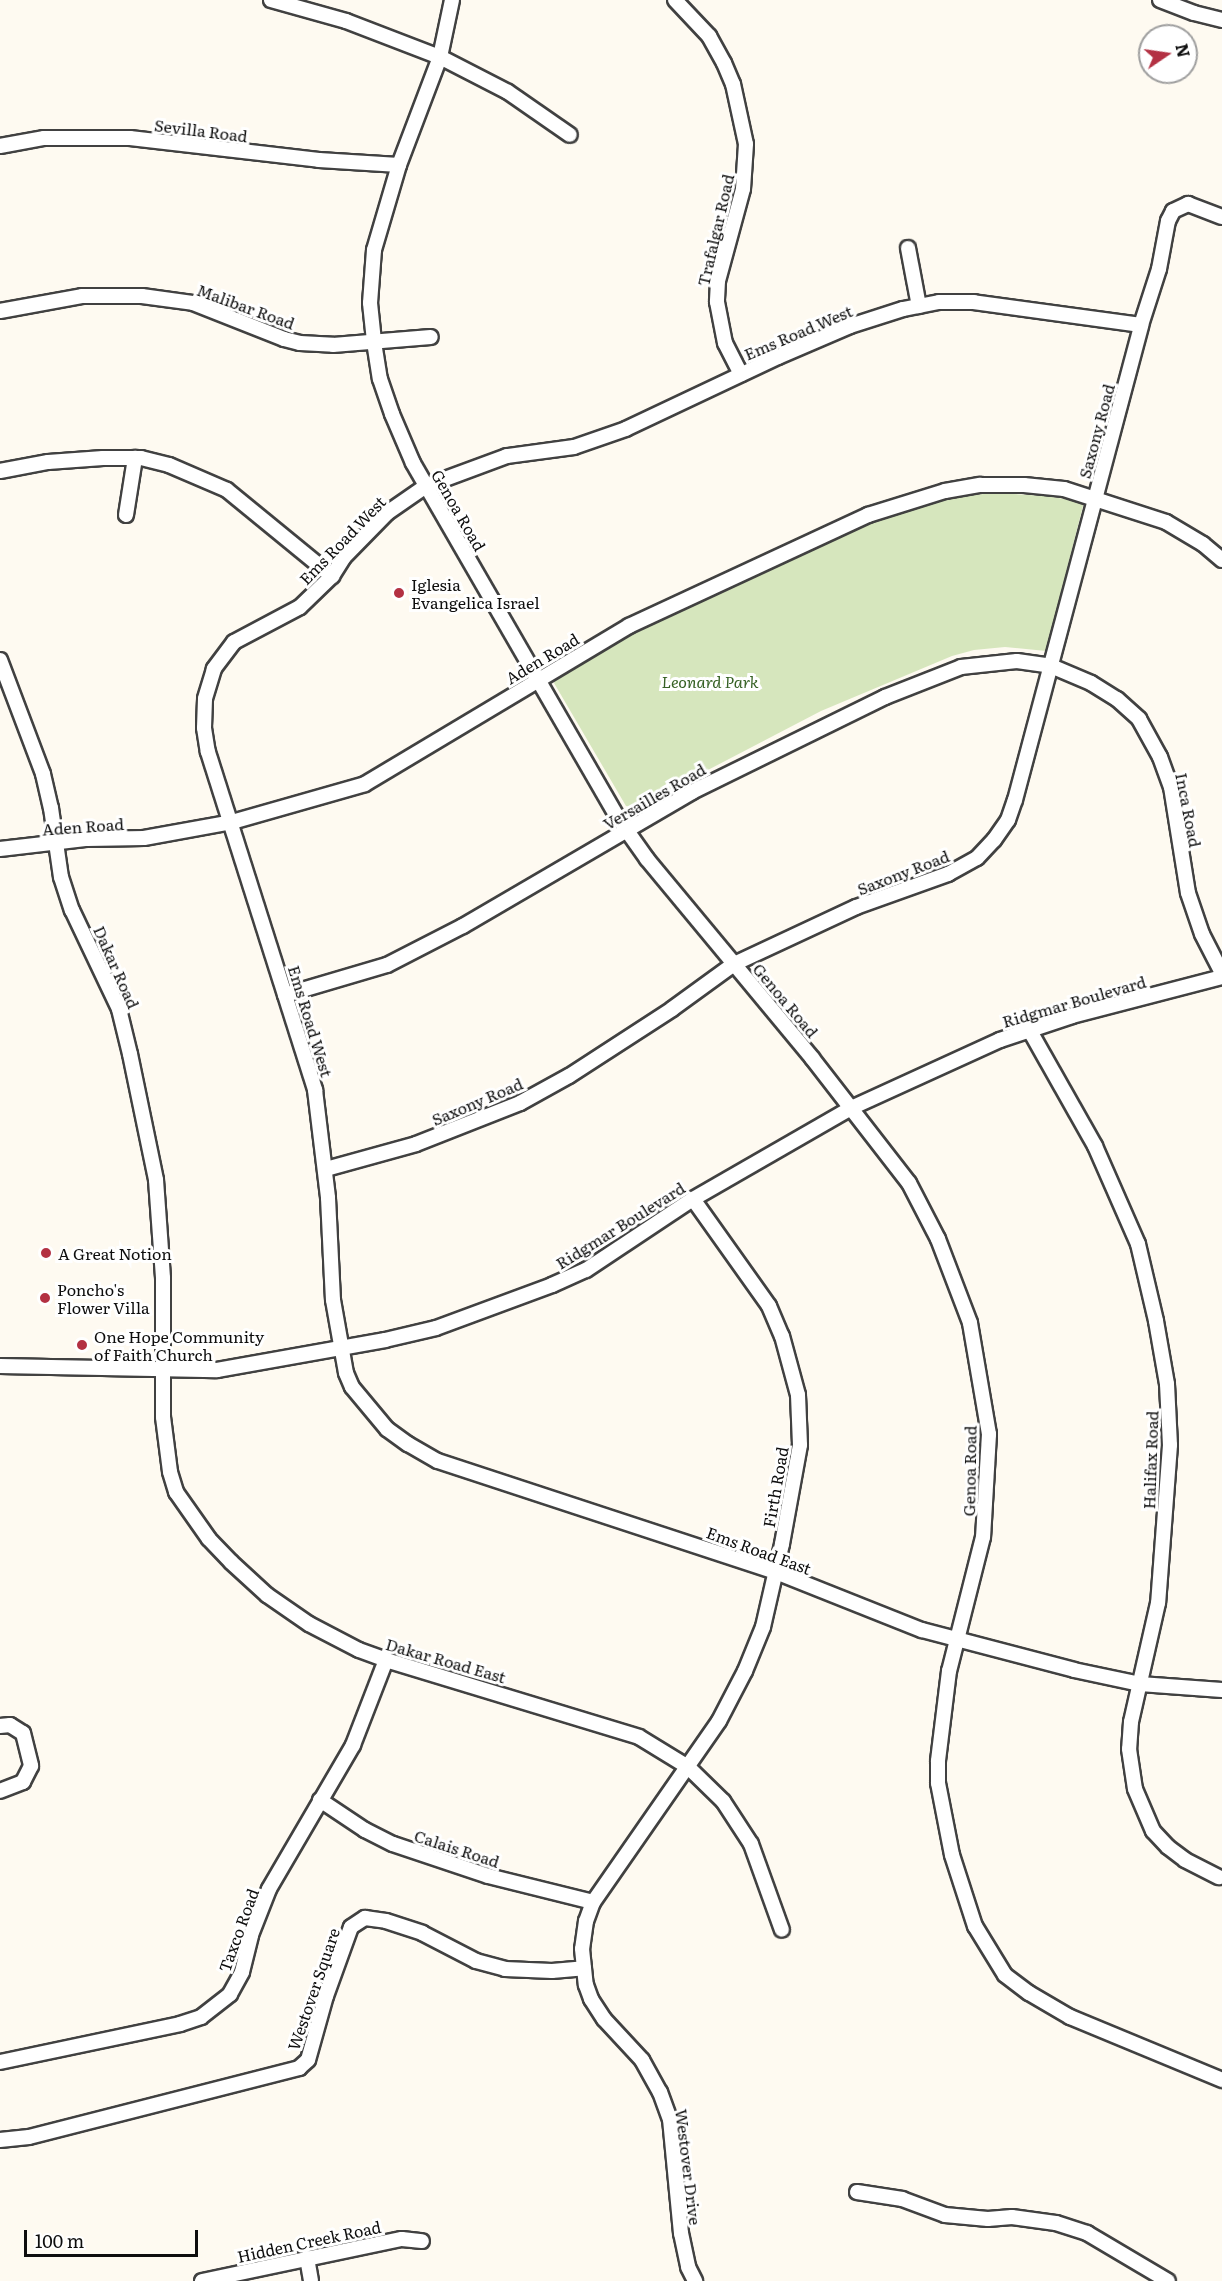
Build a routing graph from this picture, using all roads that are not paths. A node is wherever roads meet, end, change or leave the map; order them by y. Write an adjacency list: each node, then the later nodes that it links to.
1 (271, 0): 6 (street)
2 (452, 0): 6 (street, Genoa Road)
3 (675, 0): 17 (street, Trafalgar Road)
4 (1160, 0): 5 (street)
5 (1222, 20)
6 (440, 57): 7 (street); 9 (street, Genoa Road)
7 (570, 135)
8 (0, 146): 9 (street, Sevilla Road)
9 (399, 165): 16 (street, Genoa Road)
10 (1222, 217): 14 (street, Saxony Road)
11 (908, 248): 12 (street)
12 (919, 306): 14 (street, Ems Road West); 17 (street, Ems Road West)
13 (0, 311): 16 (street, Malibar Road)
14 (1141, 325): 21 (street, Saxony Road)
15 (431, 338): 16 (street, Malibar Road)
16 (374, 342): 20 (street, Genoa Road)
17 (741, 374): 20 (street, Ems Road West)
18 (135, 458): 19 (street); 22 (street); 24 (street)
19 (0, 471)
20 (426, 486): 24 (street, Ems Road West); 27 (street, Genoa Road)
21 (1096, 499): 23 (street, Aden Road); 26 (street, Saxony Road); 27 (street, Aden Road)
22 (126, 515)
23 (1220, 555)
24 (332, 576): 28 (street, Ems Road West)
25 (0, 660): 30 (street, Dakar Road)
26 (1051, 666): 29 (street, Versailles Road); 32 (street, Saxony Road); 33 (street, Inca Road)
27 (538, 679): 28 (street, Aden Road); 29 (street, Genoa Road)
28 (232, 822): 30 (street, Aden Road); 35 (street, Ems Road West)
29 (627, 830): 32 (street, Genoa Road); 35 (street, Versailles Road)
30 (57, 843): 31 (street, Aden Road); 42 (street, Dakar Road)
31 (0, 849)
32 (734, 964): 37 (street, Genoa Road); 38 (street, Saxony Road)
33 (1222, 973)
34 (1222, 977): 36 (street, Ridgmar Boulevard)
35 (285, 995): 38 (street, Ems Road West)
36 (1030, 1030): 37 (street, Ridgmar Boulevard); 46 (street, Halifax Road)
37 (851, 1108): 39 (street, Ridgmar Boulevard); 44 (street, Genoa Road)
38 (326, 1169): 40 (street, Ems Road West)
39 (693, 1199): 40 (street, Ridgmar Boulevard); 43 (street, Firth Road)
40 (341, 1349): 42 (street, Ridgmar Boulevard); 43 (street, Ems Road East)
41 (0, 1366): 42 (street, Ridgmar Boulevard)
42 (163, 1369): 45 (street, Dakar Road East)
43 (776, 1572): 44 (street, Ems Road East); 49 (street, Firth Road)
44 (957, 1639): 46 (street, Ems Road East); 57 (street, Genoa Road)
45 (386, 1660): 49 (street, Dakar Road East); 51 (street, Taxco Road)
46 (1140, 1684): 47 (street, Ems Road East); 52 (street, Halifax Road)
47 (1222, 1689)
48 (0, 1726): 50 (street)
49 (688, 1767): 53 (street, Firth Road); 54 (street, Dakar Road East)
50 (0, 1791)
51 (320, 1800): 53 (street, Calais Road); 56 (street, Taxco Road)
52 (1219, 1877)
53 (593, 1902): 55 (street, Westover Drive)
54 (782, 1930)
55 (584, 1968): 58 (street, Westover Square); 64 (street, Westover Drive)
56 (0, 2062)
57 (1222, 2080)
58 (0, 2140)
59 (857, 2192): 65 (street)
60 (422, 2241): 61 (street, Hidden Creek Road)
61 (307, 2258): 62 (street, Hidden Creek Road); 63 (street)
62 (202, 2281)
63 (311, 2281)
64 (695, 2281)
65 (1168, 2281)

